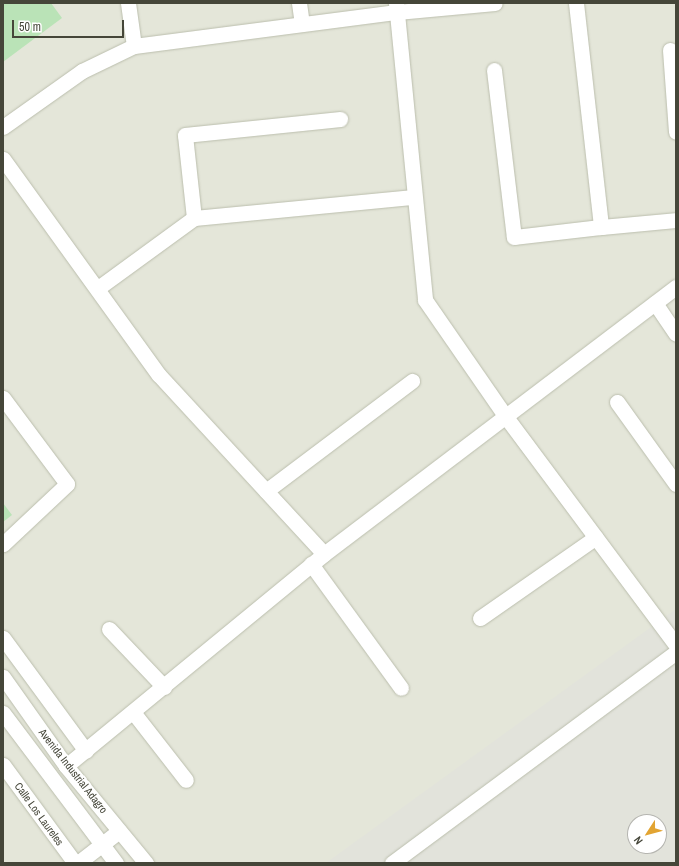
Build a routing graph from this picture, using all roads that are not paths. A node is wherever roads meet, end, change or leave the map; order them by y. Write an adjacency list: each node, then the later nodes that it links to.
1 (128, 3): 7 (street)
2 (299, 3): 6 (street)
3 (495, 3): 5 (street)
4 (576, 3): 17 (street)
5 (397, 7): 6 (street); 14 (street)
6 (302, 24): 7 (street)
7 (134, 46): 11 (street)
8 (670, 50): 12 (street)
9 (494, 70): 17 (street)
10 (340, 118): 15 (street)
11 (3, 127)
12 (676, 132)
13 (3, 159): 19 (street)
14 (414, 197): 15 (street); 25 (street)
15 (194, 218): 19 (street)
16 (676, 220): 17 (street)
17 (601, 226)
18 (676, 287): 20 (street)
19 (98, 288): 27 (street)
20 (655, 303): 21 (street); 25 (street)
21 (676, 334)
22 (412, 381): 27 (street)
23 (3, 398): 29 (street)
24 (617, 402): 26 (street)
25 (506, 417): 28 (street); 30 (street)
26 (676, 484)
27 (266, 491): 30 (street)
28 (596, 537): 32 (street); 35 (street)
29 (3, 544)
30 (324, 554): 31 (street)
31 (311, 564): 38 (street); 39 (street)
32 (480, 618)
33 (109, 629): 38 (street)
34 (3, 638): 42 (street)
35 (676, 645)
36 (676, 652): 52 (street)
37 (3, 677): 44 (street, Avenida Industrial Adagro)
38 (164, 687): 40 (street)
39 (401, 688)
40 (133, 712): 42 (street); 45 (street)
41 (3, 713): 47 (street, Avenida Industrial Adagro)
42 (86, 751): 44 (street)
43 (3, 765): 48 (street, Calle Los Laureles)
44 (66, 766): 46 (street, Avenida Industrial Adagro)
45 (186, 780)
46 (119, 831): 47 (street); 51 (street, Avenida Industrial Adagro)
47 (101, 845): 49 (street); 50 (street, Avenida Industrial Adagro)
48 (74, 863)
49 (78, 863)
50 (116, 863)
51 (146, 863)
52 (392, 863)

